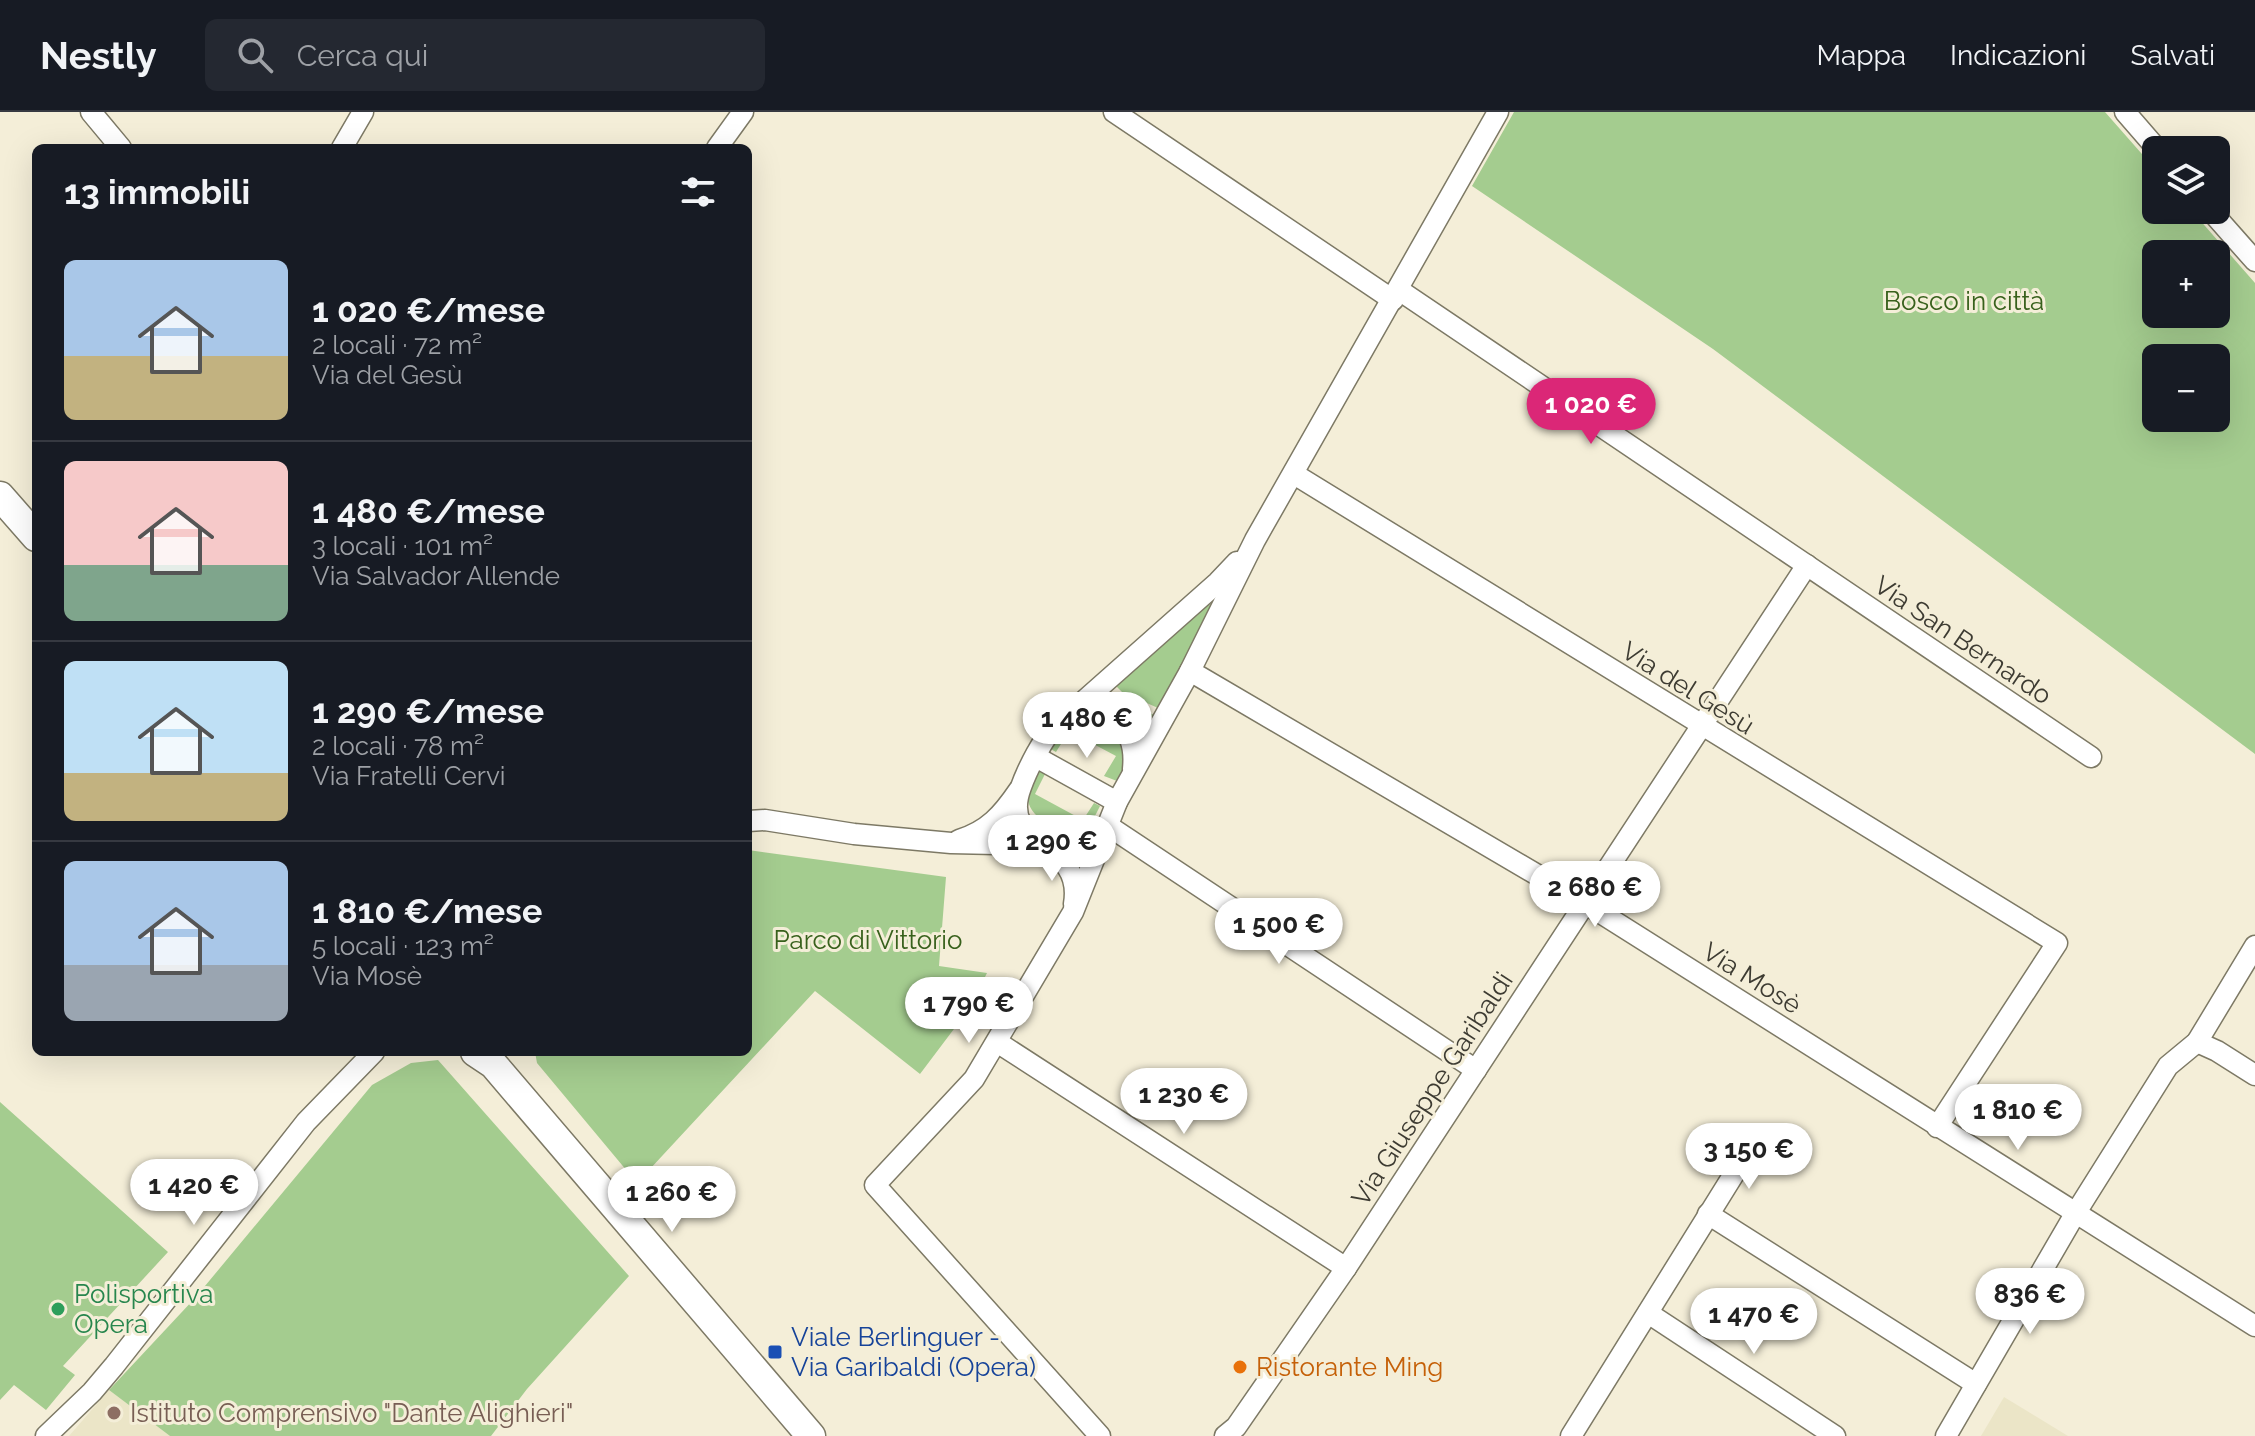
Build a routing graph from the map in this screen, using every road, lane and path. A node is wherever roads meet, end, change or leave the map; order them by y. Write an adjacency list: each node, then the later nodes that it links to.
1 (91, 112): 8 (street)
2 (363, 112): 9 (street)
3 (743, 112): 10 (street)
4 (1114, 112): 13 (street, Via San Bernardo)
5 (1498, 112): 13 (street)
6 (2125, 112): 7 (street)
7 (2146, 136)
8 (118, 144)
9 (344, 144)
10 (720, 144)
11 (2222, 224): 12 (street)
12 (2255, 261)
13 (1396, 295): 14 (street); 18 (street, Via San Bernardo)
14 (1294, 474): 17 (street); 21 (street, Via del Gesù)
15 (0, 496): 16 (street)
16 (32, 532)
17 (1255, 540): 19 (street); 20 (street)
18 (1807, 565): 21 (street, Via Giuseppe Garibaldi); 23 (street, Via San Bernardo)
19 (1190, 671): 24 (street); 31 (street, Via Mosè)
20 (1065, 718): 22 (street); 24 (street)
21 (1701, 727): 31 (street, Via Giuseppe Garibaldi); 40 (street, Via del Gesù)
22 (1036, 757): 25 (street); 26 (street)
23 (2091, 757)
24 (1133, 770): 26 (street)
25 (1021, 787): 29 (street); 30 (street)
26 (1117, 802): 28 (street)
27 (752, 821): 29 (street)
28 (1107, 825): 30 (street); 32 (street); 38 (street)
29 (951, 843): 30 (street)
30 (1044, 846): 32 (street)
31 (1585, 903): 38 (street, Via Giuseppe Garibaldi); 40 (street, Via Mosè)
32 (1073, 912): 34 (street)
33 (2255, 946): 35 (street)
34 (997, 1042): 44 (street); 51 (street)
35 (2197, 1042): 39 (street); 43 (street)
36 (370, 1056): 49 (street)
37 (485, 1056): 50 (street)
38 (1476, 1070): 44 (street, Via Giuseppe Garibaldi)
39 (2255, 1075)
40 (1937, 1127): 43 (street, Via Mosè)
41 (1752, 1145): 42 (street)
42 (1708, 1214): 45 (street); 47 (street)
43 (2075, 1214): 46 (street, Via Mosè); 47 (street)
44 (1346, 1268): 52 (street, Via Giuseppe Garibaldi)
45 (1648, 1313): 48 (street); 53 (street)
46 (2255, 1326)
47 (1976, 1384): 54 (street)
48 (1577, 1434)
49 (46, 1436)
50 (811, 1436)
51 (1100, 1436)
52 (1225, 1436)
53 (1835, 1436)
54 (1946, 1436)

